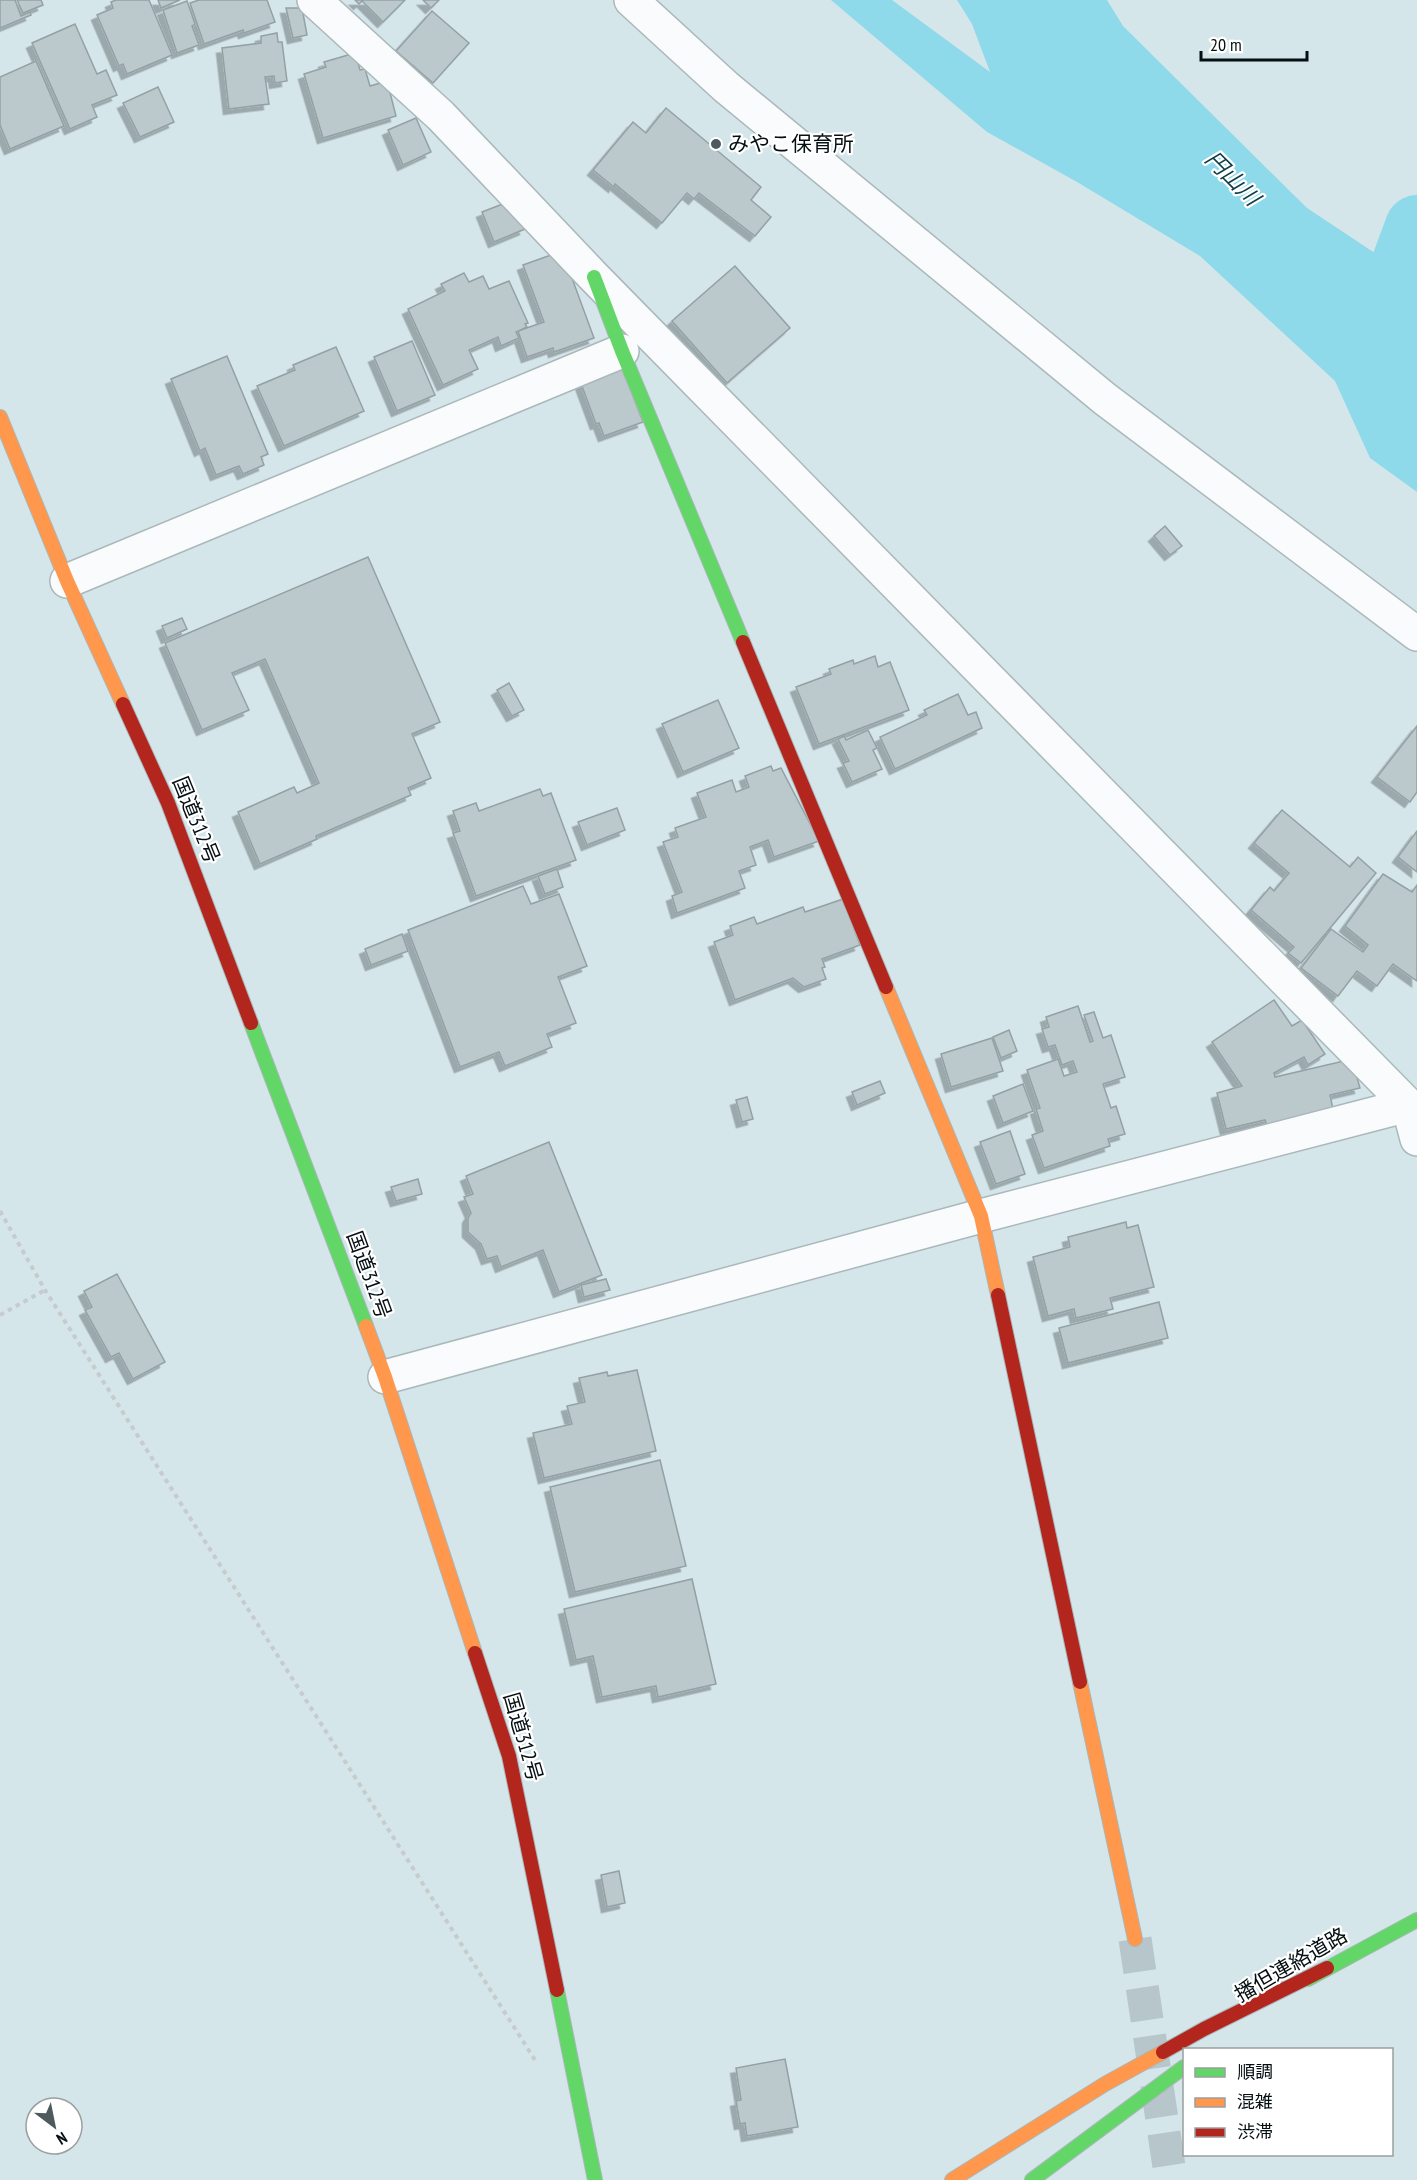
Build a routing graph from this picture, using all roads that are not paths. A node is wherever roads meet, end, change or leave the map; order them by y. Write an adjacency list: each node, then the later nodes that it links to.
1 (314, 0): 3 (street)
2 (631, 0): 7 (street)
3 (594, 277): 4 (main road); 8 (street)
4 (622, 351): 6 (street); 10 (main road)
5 (0, 417): 6 (main road, 国道312号)
6 (67, 581): 11 (main road, 国道312号)
7 (1417, 634)
8 (1408, 1105): 9 (street); 10 (street)
9 (1417, 1140)
10 (981, 1216): 11 (street); 13 (main road)
11 (385, 1377): 20 (main road, 国道312号)
12 (1417, 1920): 14 (main road, 播但連絡道路)
13 (1135, 1939)
14 (1327, 1968): 15 (main road); 16 (main road, 播但連絡道路); 21 (main road)
15 (1243, 2026)
16 (1189, 2048)
17 (1183, 2052): 19 (main road, 播但連絡道路)
18 (1183, 2068): 22 (main road)
19 (1083, 2114)
20 (596, 2180)
21 (952, 2180)
22 (1032, 2180)

